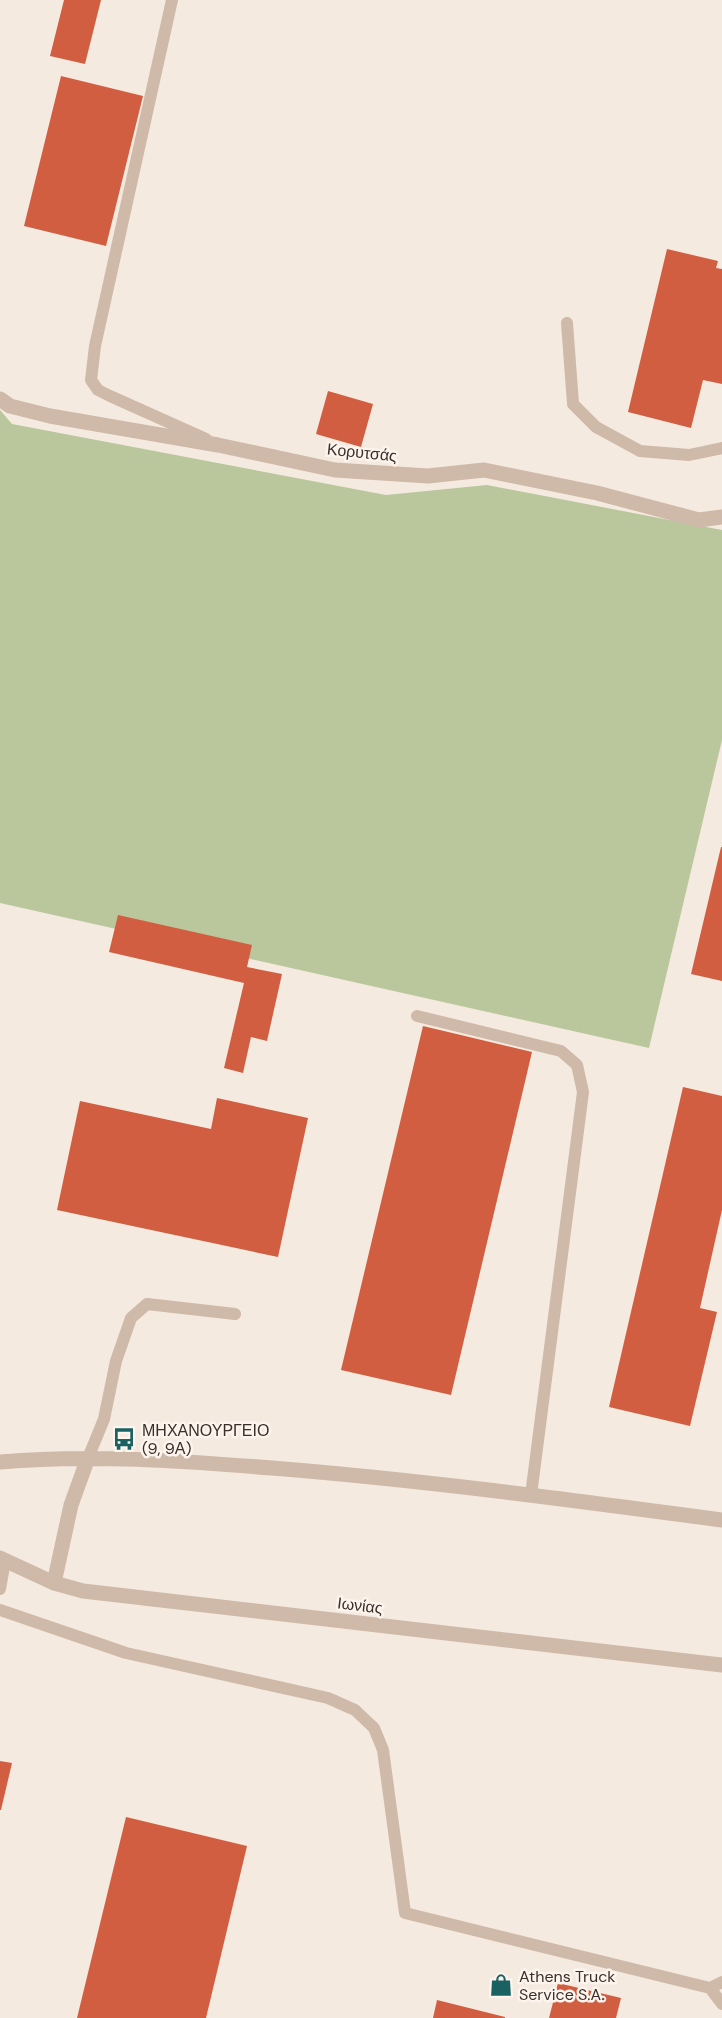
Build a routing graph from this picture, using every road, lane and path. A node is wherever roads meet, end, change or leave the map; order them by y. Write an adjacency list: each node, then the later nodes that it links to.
1 (172, 0): 4 (lane)
2 (567, 323): 5 (lane)
3 (0, 399): 4 (street, Κορυτσάς)
4 (219, 445): 6 (street, Κορυτσάς)
5 (722, 448)
6 (722, 517)
7 (417, 1016): 11 (lane)
8 (235, 1314): 9 (lane)
9 (88, 1458): 10 (street); 11 (street); 14 (street)
10 (0, 1462)
11 (531, 1495): 12 (street)
12 (722, 1520)
13 (2, 1559): 14 (street, Ιωνίας); 15 (lane)
14 (54, 1583): 17 (street, Ιωνίας)
15 (0, 1589)
16 (0, 1610): 19 (lane)
17 (722, 1665)
18 (722, 1982): 19 (lane)
19 (710, 1988): 20 (lane)
20 (722, 2004)

